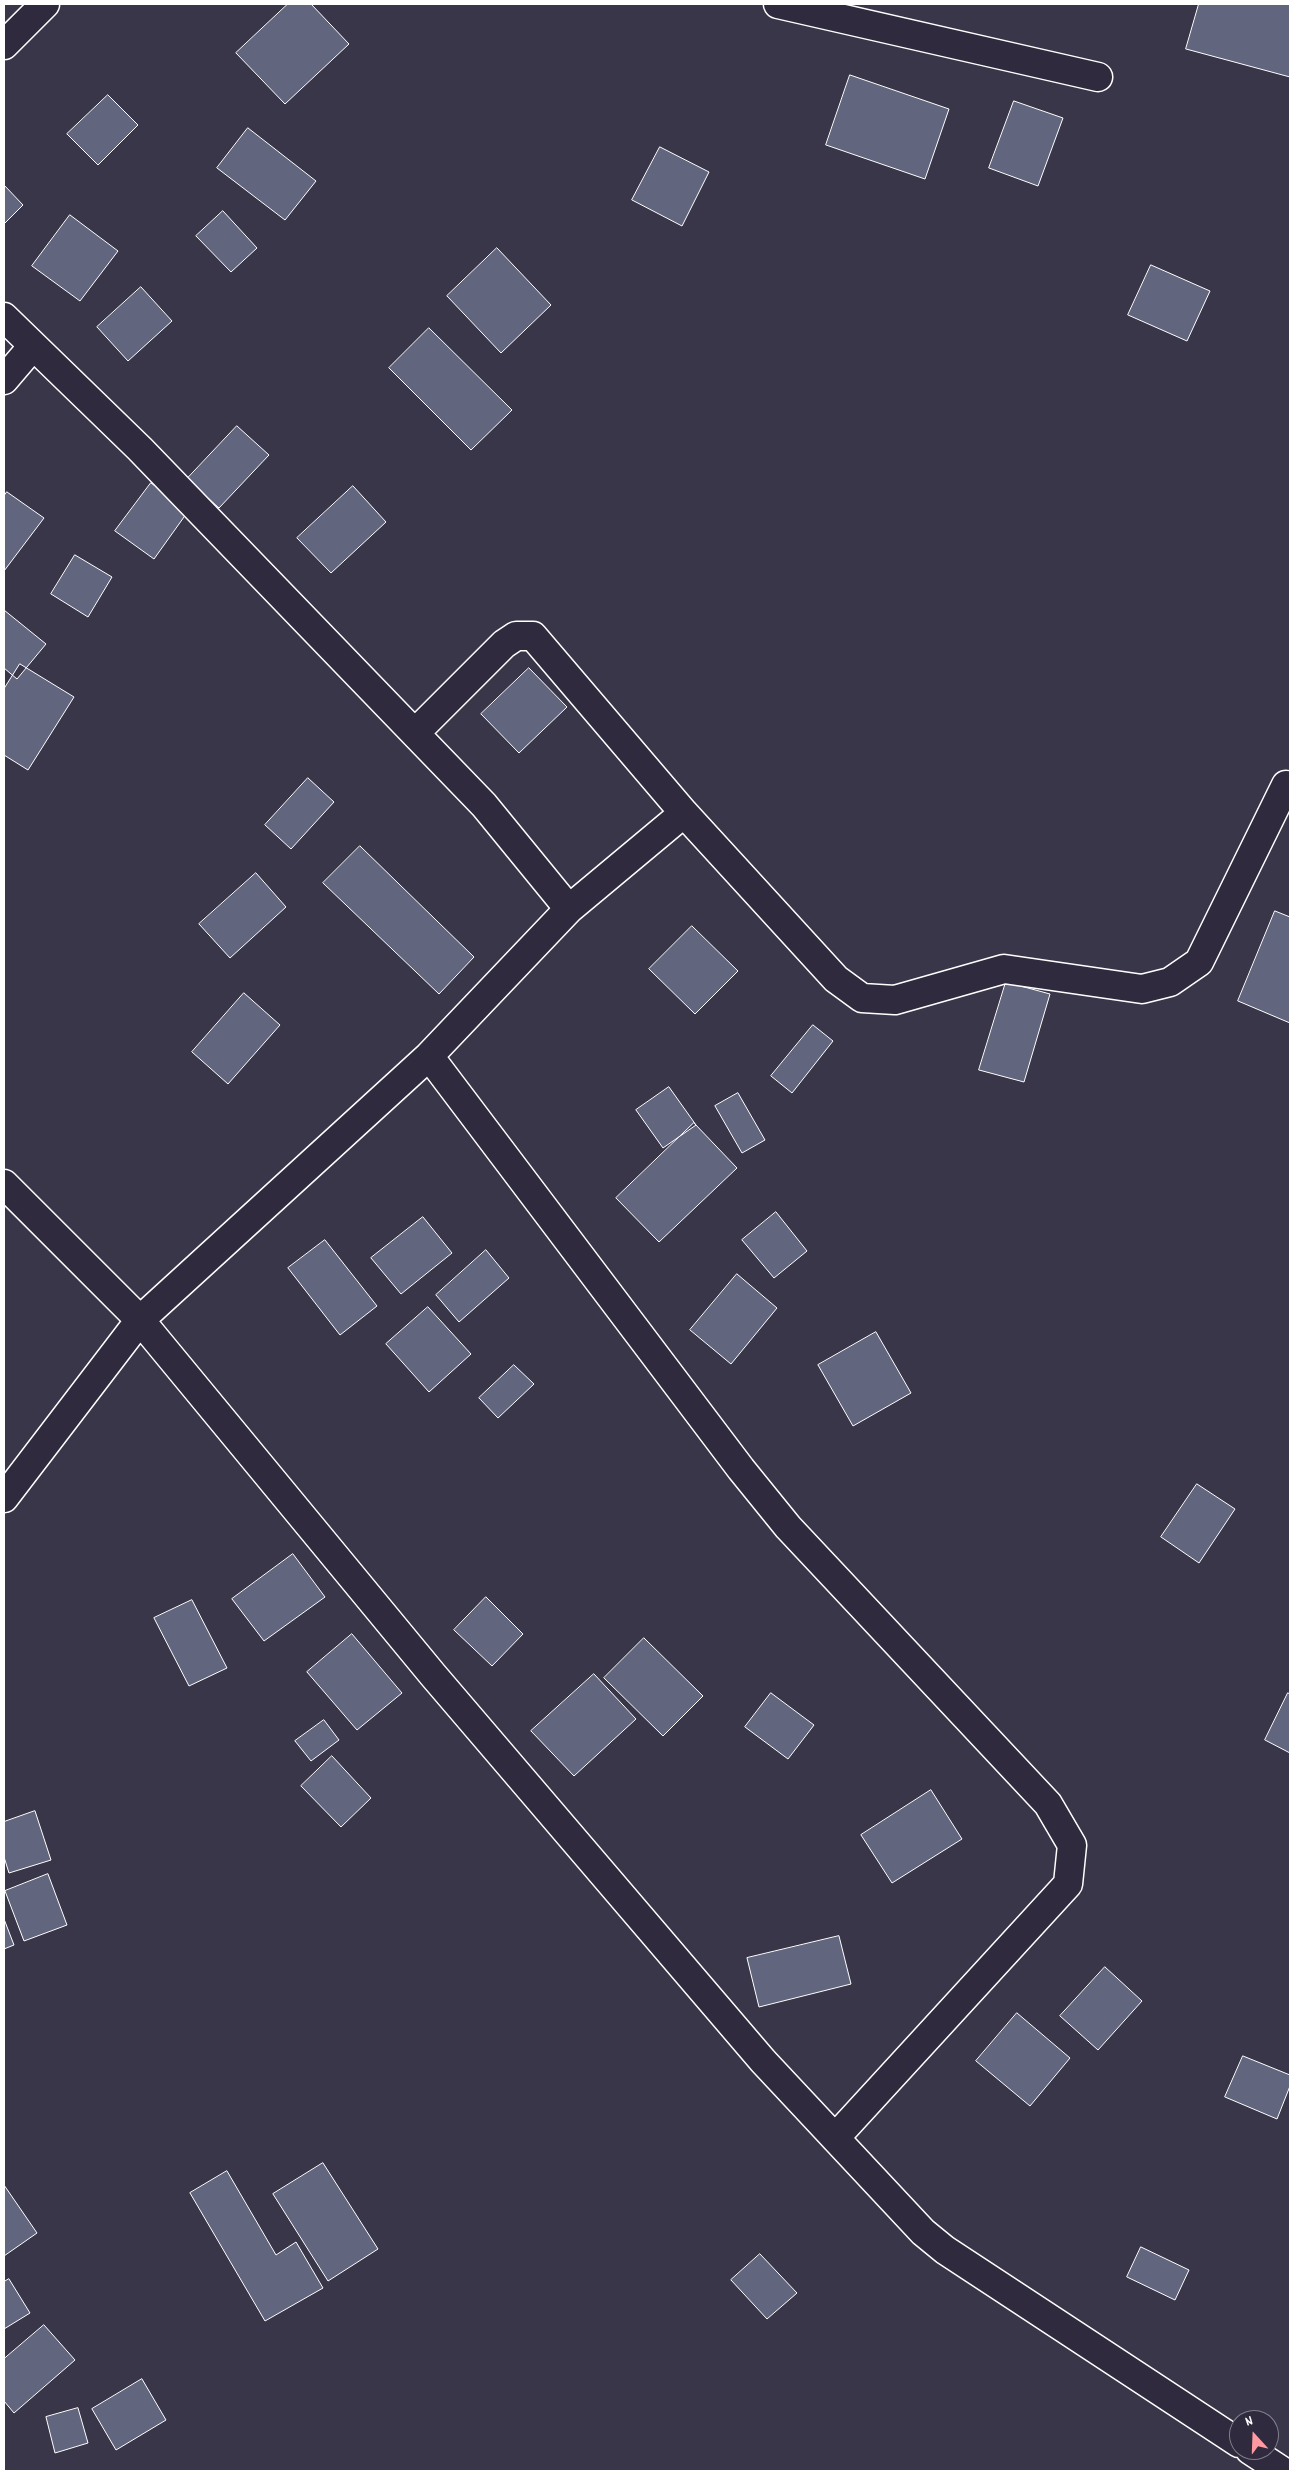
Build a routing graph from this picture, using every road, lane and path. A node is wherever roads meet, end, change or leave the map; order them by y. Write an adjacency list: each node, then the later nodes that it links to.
1 (45, 4): 3 (street)
2 (778, 4): 4 (street)
3 (4, 45)
4 (1098, 77)
5 (4, 317): 6 (street)
6 (33, 346): 7 (street); 8 (street)
7 (4, 380)
8 (415, 733): 10 (street); 11 (street)
9 (1286, 785): 10 (street)
10 (684, 813): 11 (street)
11 (569, 909): 12 (street)
12 (429, 1056): 14 (street); 16 (street)
13 (4, 1184): 14 (street)
14 (140, 1320): 15 (street); 16 (street)
15 (4, 1498)
16 (835, 2138): 17 (street)
17 (1229, 2436)
18 (1265, 2460): 19 (street)
19 (1282, 2471)

